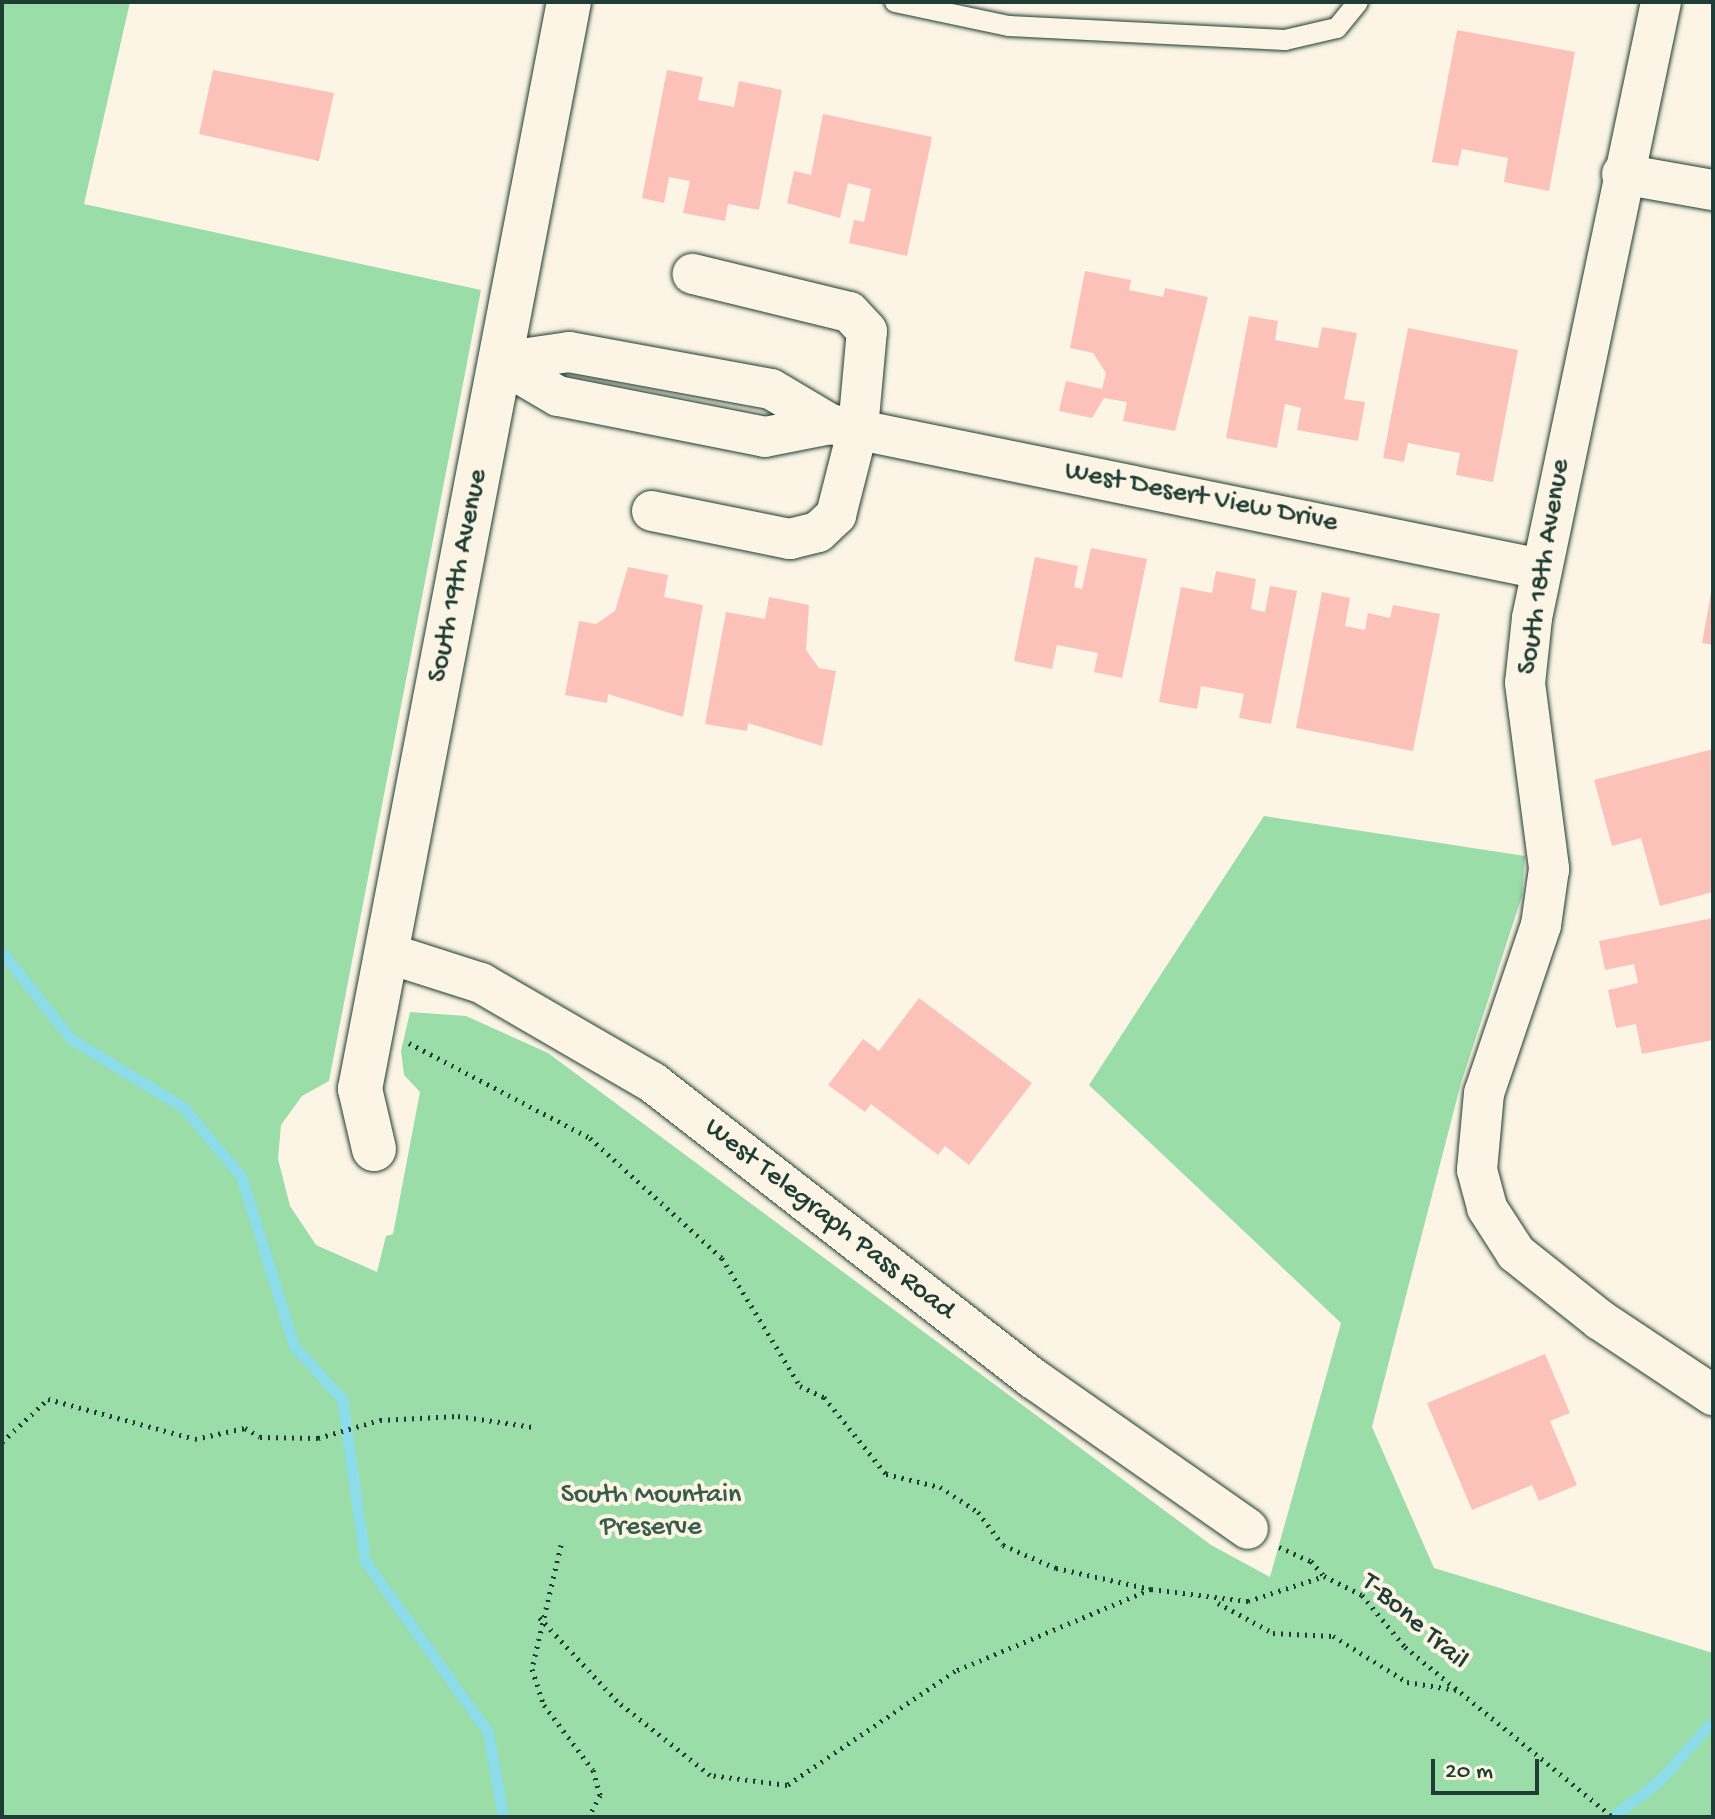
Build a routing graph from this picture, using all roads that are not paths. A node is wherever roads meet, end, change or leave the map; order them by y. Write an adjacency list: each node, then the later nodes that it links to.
1 (569, 2): 8 (street, South 19th Avenue)
2 (895, 2): 3 (lane)
3 (1358, 2)
4 (1661, 2): 5 (street, South 18th Avenue)
5 (1622, 174): 6 (street); 13 (street, South 18th Avenue)
6 (1713, 190)
7 (693, 274): 11 (street)
8 (500, 362): 9 (street, West Desert View Drive); 10 (street, West Desert View Drive); 14 (street, South 19th Avenue)
9 (696, 375): 10 (lane); 11 (street, West Desert View Drive)
10 (689, 422): 11 (street, West Desert View Drive)
11 (844, 427): 12 (street); 13 (street, West Desert View Drive)
12 (652, 511)
13 (1541, 569): 16 (street, South 18th Avenue)
14 (387, 953): 15 (street, South 19th Avenue); 17 (street, West Telegraph Pass Road)
15 (374, 1149)
16 (1713, 1395)
17 (1248, 1529)

